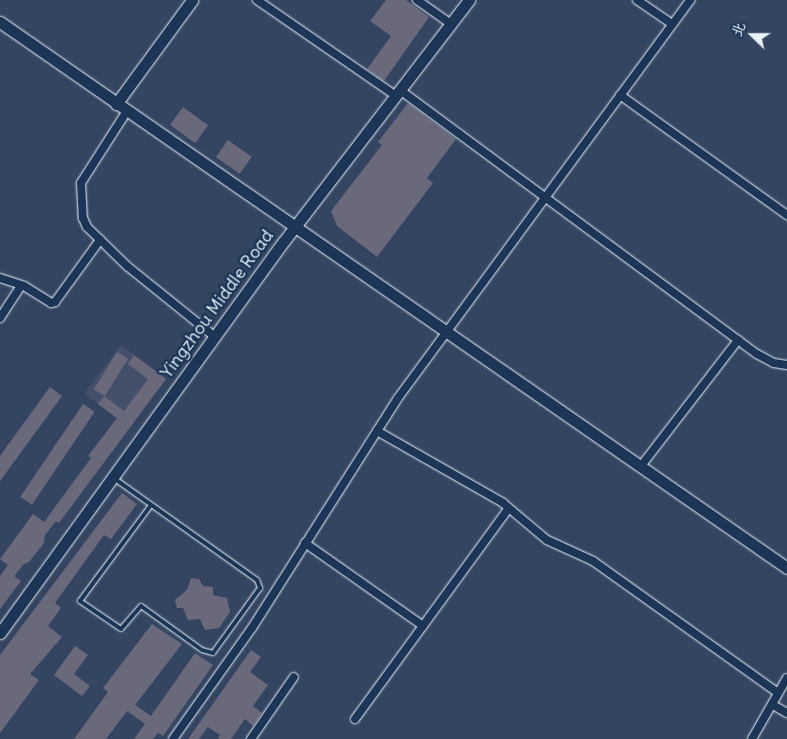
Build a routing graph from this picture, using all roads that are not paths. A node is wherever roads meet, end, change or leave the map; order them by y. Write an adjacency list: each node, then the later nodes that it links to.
1 (257, 0): 10 (street)
2 (417, 0): 8 (street)
3 (469, 0): 8 (street, Yingzhou Middle Road)
4 (637, 0): 9 (street)
5 (690, 0): 9 (street)
6 (189, 1): 12 (street)
7 (0, 22): 12 (street)
8 (450, 24): 10 (street, Yingzhou Middle Road)
9 (672, 24): 11 (street)
10 (398, 93): 14 (street); 16 (street, Yingzhou Middle Road)
11 (620, 95): 14 (street); 15 (street)
12 (116, 104): 13 (street)
13 (126, 111): 16 (street); 17 (street)
14 (545, 198): 21 (street); 23 (street)
15 (787, 214)
16 (294, 228): 21 (street); 22 (street, Yingzhou Middle Road)
17 (100, 240): 19 (street); 22 (street)
18 (0, 278): 19 (street)
19 (21, 286): 20 (street)
20 (0, 318)
21 (446, 333): 25 (street); 26 (street)
22 (215, 336): 27 (street, Yingzhou Middle Road)
23 (738, 340): 24 (street); 26 (street)
24 (787, 365)
25 (377, 431): 29 (street); 30 (street)
26 (641, 466): 31 (street)
27 (113, 477): 28 (lane); 33 (street, Yingzhou Middle Road)
28 (151, 505): 28 (lane)
29 (509, 508): 32 (street); 36 (street)
30 (305, 544): 32 (street); 40 (street)
31 (787, 568)
32 (423, 626): 39 (street)
33 (0, 633)
34 (294, 677): 41 (street)
35 (787, 678): 36 (street)
36 (778, 693): 37 (street)
37 (773, 705): 38 (street); 42 (street)
38 (787, 713)
39 (355, 719)
40 (173, 739)
41 (251, 739)
42 (752, 739)

